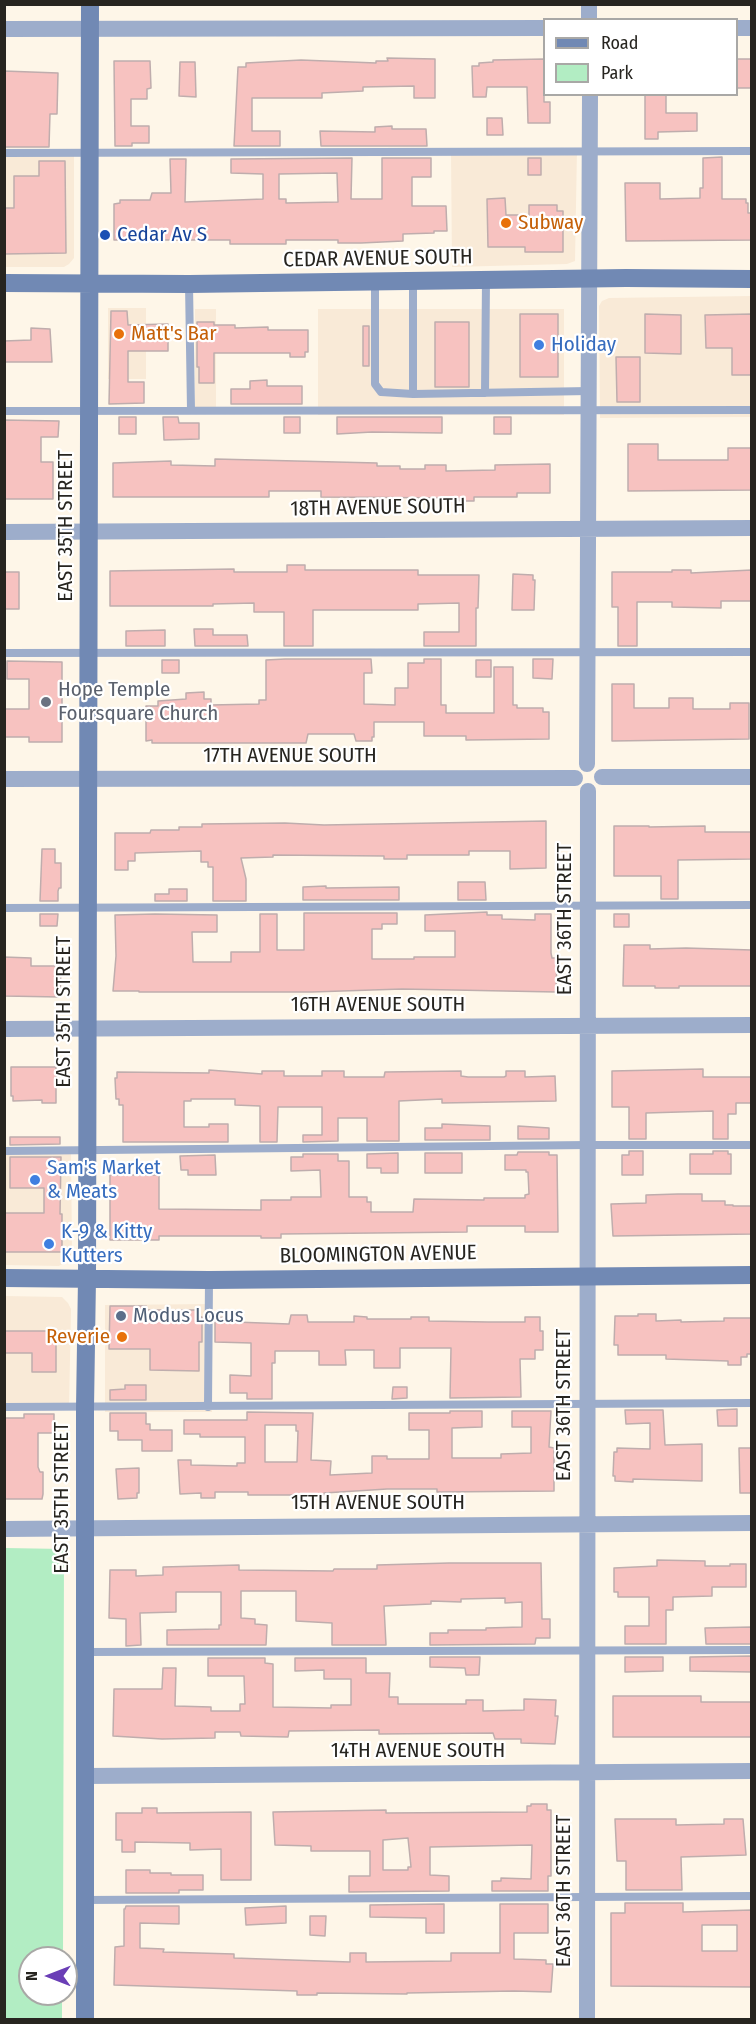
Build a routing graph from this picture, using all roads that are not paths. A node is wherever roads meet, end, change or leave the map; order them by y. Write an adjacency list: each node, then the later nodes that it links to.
1 (90, 4): 4 (street, EAST 35TH STREET)
2 (543, 28): 4 (street)
3 (4, 29): 4 (street)
4 (90, 29): 7 (street, EAST 35TH STREET)
5 (590, 96): 8 (street)
6 (752, 151): 8 (lane)
7 (90, 152): 8 (lane); 9 (lane); 15 (street, EAST 35TH STREET)
8 (590, 152): 10 (street)
9 (4, 153)
10 (589, 279): 11 (street, CEDAR AVENUE SOUTH); 13 (street, CEDAR AVENUE SOUTH); 18 (street)
11 (752, 279)
12 (413, 280): 13 (street, CEDAR AVENUE SOUTH); 14 (street, CEDAR AVENUE SOUTH); 20 (lane)
13 (486, 280): 19 (lane)
14 (375, 281): 17 (street, CEDAR AVENUE SOUTH); 20 (lane)
15 (90, 282): 16 (street, CEDAR AVENUE SOUTH); 17 (street, CEDAR AVENUE SOUTH); 21 (street, EAST 35TH STREET)
16 (4, 283)
17 (189, 284): 22 (lane)
18 (589, 391): 19 (lane); 23 (street)
19 (486, 393): 20 (lane)
20 (413, 394)
21 (90, 410): 22 (lane); 25 (lane); 28 (street, EAST 35TH STREET)
22 (192, 410): 23 (lane)
23 (588, 410): 24 (lane); 27 (street)
24 (752, 410)
25 (4, 411)
26 (752, 528): 27 (street, 18TH AVENUE SOUTH)
27 (587, 529): 28 (street, 18TH AVENUE SOUTH); 33 (street)
28 (88, 531): 29 (street, 18TH AVENUE SOUTH); 32 (street, EAST 35TH STREET)
29 (4, 532)
30 (752, 652): 33 (lane)
31 (4, 653): 32 (lane)
32 (88, 653): 33 (lane); 37 (street, EAST 35TH STREET)
33 (587, 654): 34 (street)
34 (587, 764): 35 (street); 38 (street)
35 (602, 777): 36 (street); 40 (street)
36 (752, 777)
37 (88, 778): 38 (street, 17TH AVENUE SOUTH); 39 (street, 17TH AVENUE SOUTH); 44 (street, EAST 35TH STREET)
38 (575, 778): 40 (street)
39 (4, 779)
40 (588, 791): 41 (street, EAST 36TH STREET)
41 (588, 905): 42 (lane); 44 (lane); 46 (street, EAST 36TH STREET)
42 (752, 905)
43 (4, 908): 44 (lane)
44 (87, 908): 48 (street, EAST 35TH STREET)
45 (752, 1025): 46 (street, 16TH AVENUE SOUTH)
46 (587, 1026): 48 (street, 16TH AVENUE SOUTH); 49 (street, EAST 36TH STREET)
47 (4, 1029): 48 (street, 16TH AVENUE SOUTH)
48 (87, 1029): 51 (street, EAST 35TH STREET)
49 (588, 1145): 50 (lane); 51 (lane); 53 (street, EAST 36TH STREET)
50 (752, 1145)
51 (87, 1150): 52 (lane); 56 (street, EAST 35TH STREET)
52 (4, 1151)
53 (588, 1275): 54 (street, BLOOMINGTON AVENUE); 57 (street, BLOOMINGTON AVENUE); 59 (street, EAST 36TH STREET)
54 (752, 1275)
55 (4, 1278): 56 (street, BLOOMINGTON AVENUE)
56 (87, 1278): 57 (street, BLOOMINGTON AVENUE); 61 (street, EAST 35TH STREET)
57 (209, 1280): 62 (lane)
58 (752, 1403): 59 (lane)
59 (587, 1404): 62 (lane); 64 (street, EAST 36TH STREET)
60 (4, 1407): 61 (lane)
61 (84, 1407): 62 (lane); 65 (street, EAST 35TH STREET)
62 (208, 1407)
63 (752, 1523): 64 (street, 15TH AVENUE SOUTH)
64 (586, 1524): 65 (street, 15TH AVENUE SOUTH); 68 (street, EAST 36TH STREET)
65 (85, 1527): 66 (street, 15TH AVENUE SOUTH); 69 (street, EAST 35TH STREET)
66 (4, 1529)
67 (752, 1650): 68 (lane)
68 (586, 1651): 69 (lane); 71 (street, EAST 36TH STREET)
69 (85, 1652): 72 (street, EAST 35TH STREET)
70 (752, 1771): 71 (street, 14TH AVENUE SOUTH)
71 (586, 1772): 72 (street, 14TH AVENUE SOUTH); 74 (street, EAST 36TH STREET)
72 (85, 1776): 75 (street, EAST 35TH STREET)
73 (752, 1896): 74 (lane)
74 (587, 1897): 75 (lane); 77 (street, EAST 36TH STREET)
75 (85, 1900): 76 (street, EAST 35TH STREET)
76 (85, 2019)
77 (587, 2019)

